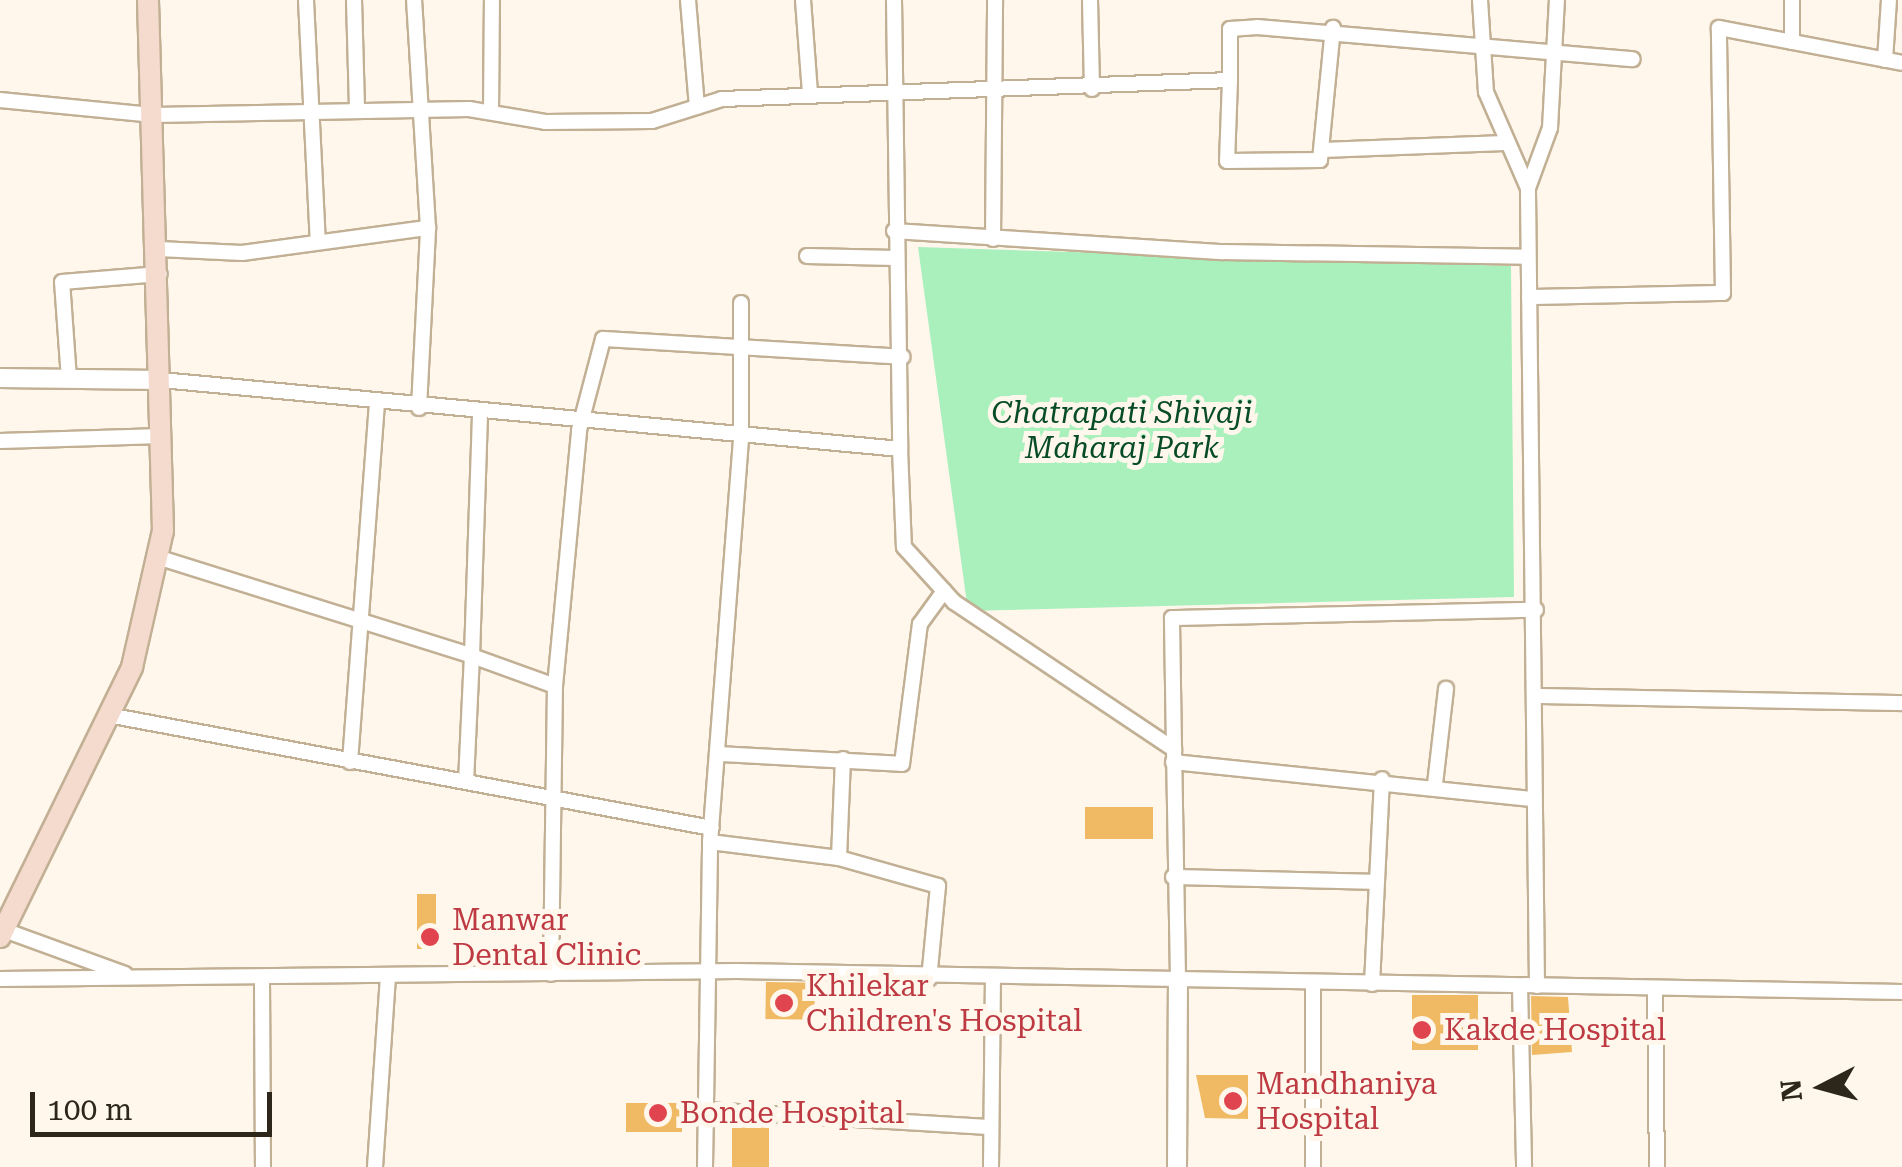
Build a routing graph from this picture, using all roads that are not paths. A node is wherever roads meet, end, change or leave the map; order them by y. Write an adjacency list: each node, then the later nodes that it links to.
1 (148, 0): 33 (main road)
2 (306, 0): 30 (street)
3 (354, 0): 31 (street)
4 (414, 0): 29 (street)
5 (492, 0): 32 (street)
6 (688, 0): 28 (street)
7 (804, 0): 25 (street)
8 (894, 0): 26 (street)
9 (995, 0): 24 (street)
10 (1090, 0): 23 (street)
11 (1480, 0): 17 (street)
12 (1558, 0): 18 (street)
13 (1792, 0): 16 (street)
14 (1888, 0): 20 (street)
15 (1332, 28): 17 (street); 22 (street); 35 (street)
16 (1792, 42): 20 (street); 46 (street)
17 (1478, 46): 18 (street); 34 (street)
18 (1557, 56): 19 (street); 36 (street)
19 (1633, 59)
20 (1885, 60): 21 (street)
21 (1902, 63)
22 (1230, 80): 23 (street); 35 (street)
23 (1092, 90): 24 (street)
24 (997, 92): 26 (street); 39 (street)
25 (810, 94): 26 (street); 28 (street)
26 (898, 95): 38 (street)
27 (0, 100): 33 (street)
28 (697, 107): 32 (street)
29 (420, 109): 31 (street); 32 (street); 37 (street)
30 (312, 110): 31 (street); 33 (street); 40 (street)
31 (357, 110)
32 (491, 110)
33 (154, 115): 41 (main road)
34 (1504, 143): 35 (street); 36 (street)
35 (1323, 150)
36 (1528, 188): 44 (street)
37 (428, 228): 40 (street); 54 (street)
38 (894, 232): 39 (street); 43 (street)
39 (993, 239): 44 (street)
40 (318, 242): 41 (street)
41 (159, 249): 45 (main road)
42 (807, 256): 43 (street)
43 (896, 258): 49 (street)
44 (1528, 258): 46 (street)
45 (160, 274): 51 (street); 52 (main road)
46 (1529, 297): 63 (street)
47 (741, 303): 48 (street)
48 (738, 346): 49 (street); 56 (street); 58 (street)
49 (902, 356): 60 (street)
50 (0, 378): 51 (street)
51 (69, 379): 52 (street)
52 (161, 380): 53 (street); 57 (main road)
53 (377, 402): 54 (street); 64 (street)
54 (419, 408): 55 (street)
55 (480, 413): 56 (street); 65 (street)
56 (581, 421): 58 (street); 66 (street)
57 (162, 436): 59 (street); 61 (main road)
58 (741, 436): 60 (street); 71 (street)
59 (0, 441)
60 (900, 449): 62 (street)
61 (157, 556): 64 (street); 70 (main road)
62 (944, 591): 72 (street); 73 (street)
63 (1536, 610): 68 (street); 72 (street)
64 (364, 624): 65 (street); 74 (street)
65 (472, 656): 66 (street); 76 (street)
66 (555, 686): 79 (street)
67 (1446, 689): 77 (street)
68 (1535, 696): 69 (street); 78 (street)
69 (1902, 703)
70 (108, 715): 74 (street); 84 (main road)
71 (720, 754): 73 (street); 80 (street)
72 (1173, 756): 75 (street); 82 (street)
73 (844, 759): 81 (street)
74 (350, 762): 76 (street)
75 (1382, 780): 77 (street); 83 (street)
76 (466, 782): 79 (street)
77 (1435, 784): 78 (street)
78 (1534, 799): 97 (street)
79 (558, 800): 80 (street); 86 (street)
80 (711, 835): 81 (street); 85 (street)
81 (839, 858): 90 (street)
82 (1173, 877): 83 (street); 93 (street)
83 (1373, 882): 95 (street)
84 (2, 934): 87 (street)
85 (709, 971): 86 (street); 90 (street); 100 (street)
86 (552, 974): 88 (street)
87 (130, 976): 89 (street); 92 (street)
88 (388, 976): 92 (street); 103 (street)
89 (0, 979)
90 (929, 980): 91 (street)
91 (993, 980): 93 (street); 101 (street)
92 (262, 981): 102 (street)
93 (1178, 982): 94 (street); 106 (street)
94 (1313, 983): 95 (street); 107 (street)
95 (1372, 984): 96 (street)
96 (1520, 986): 97 (street); 108 (street)
97 (1537, 986): 98 (street)
98 (1656, 988): 99 (street); 109 (street)
99 (1902, 992)
100 (703, 1110): 101 (street); 104 (street)
101 (989, 1127): 105 (street)
102 (263, 1167)
103 (375, 1167)
104 (704, 1167)
105 (991, 1167)
106 (1177, 1167)
107 (1313, 1167)
108 (1524, 1167)
109 (1657, 1167)

